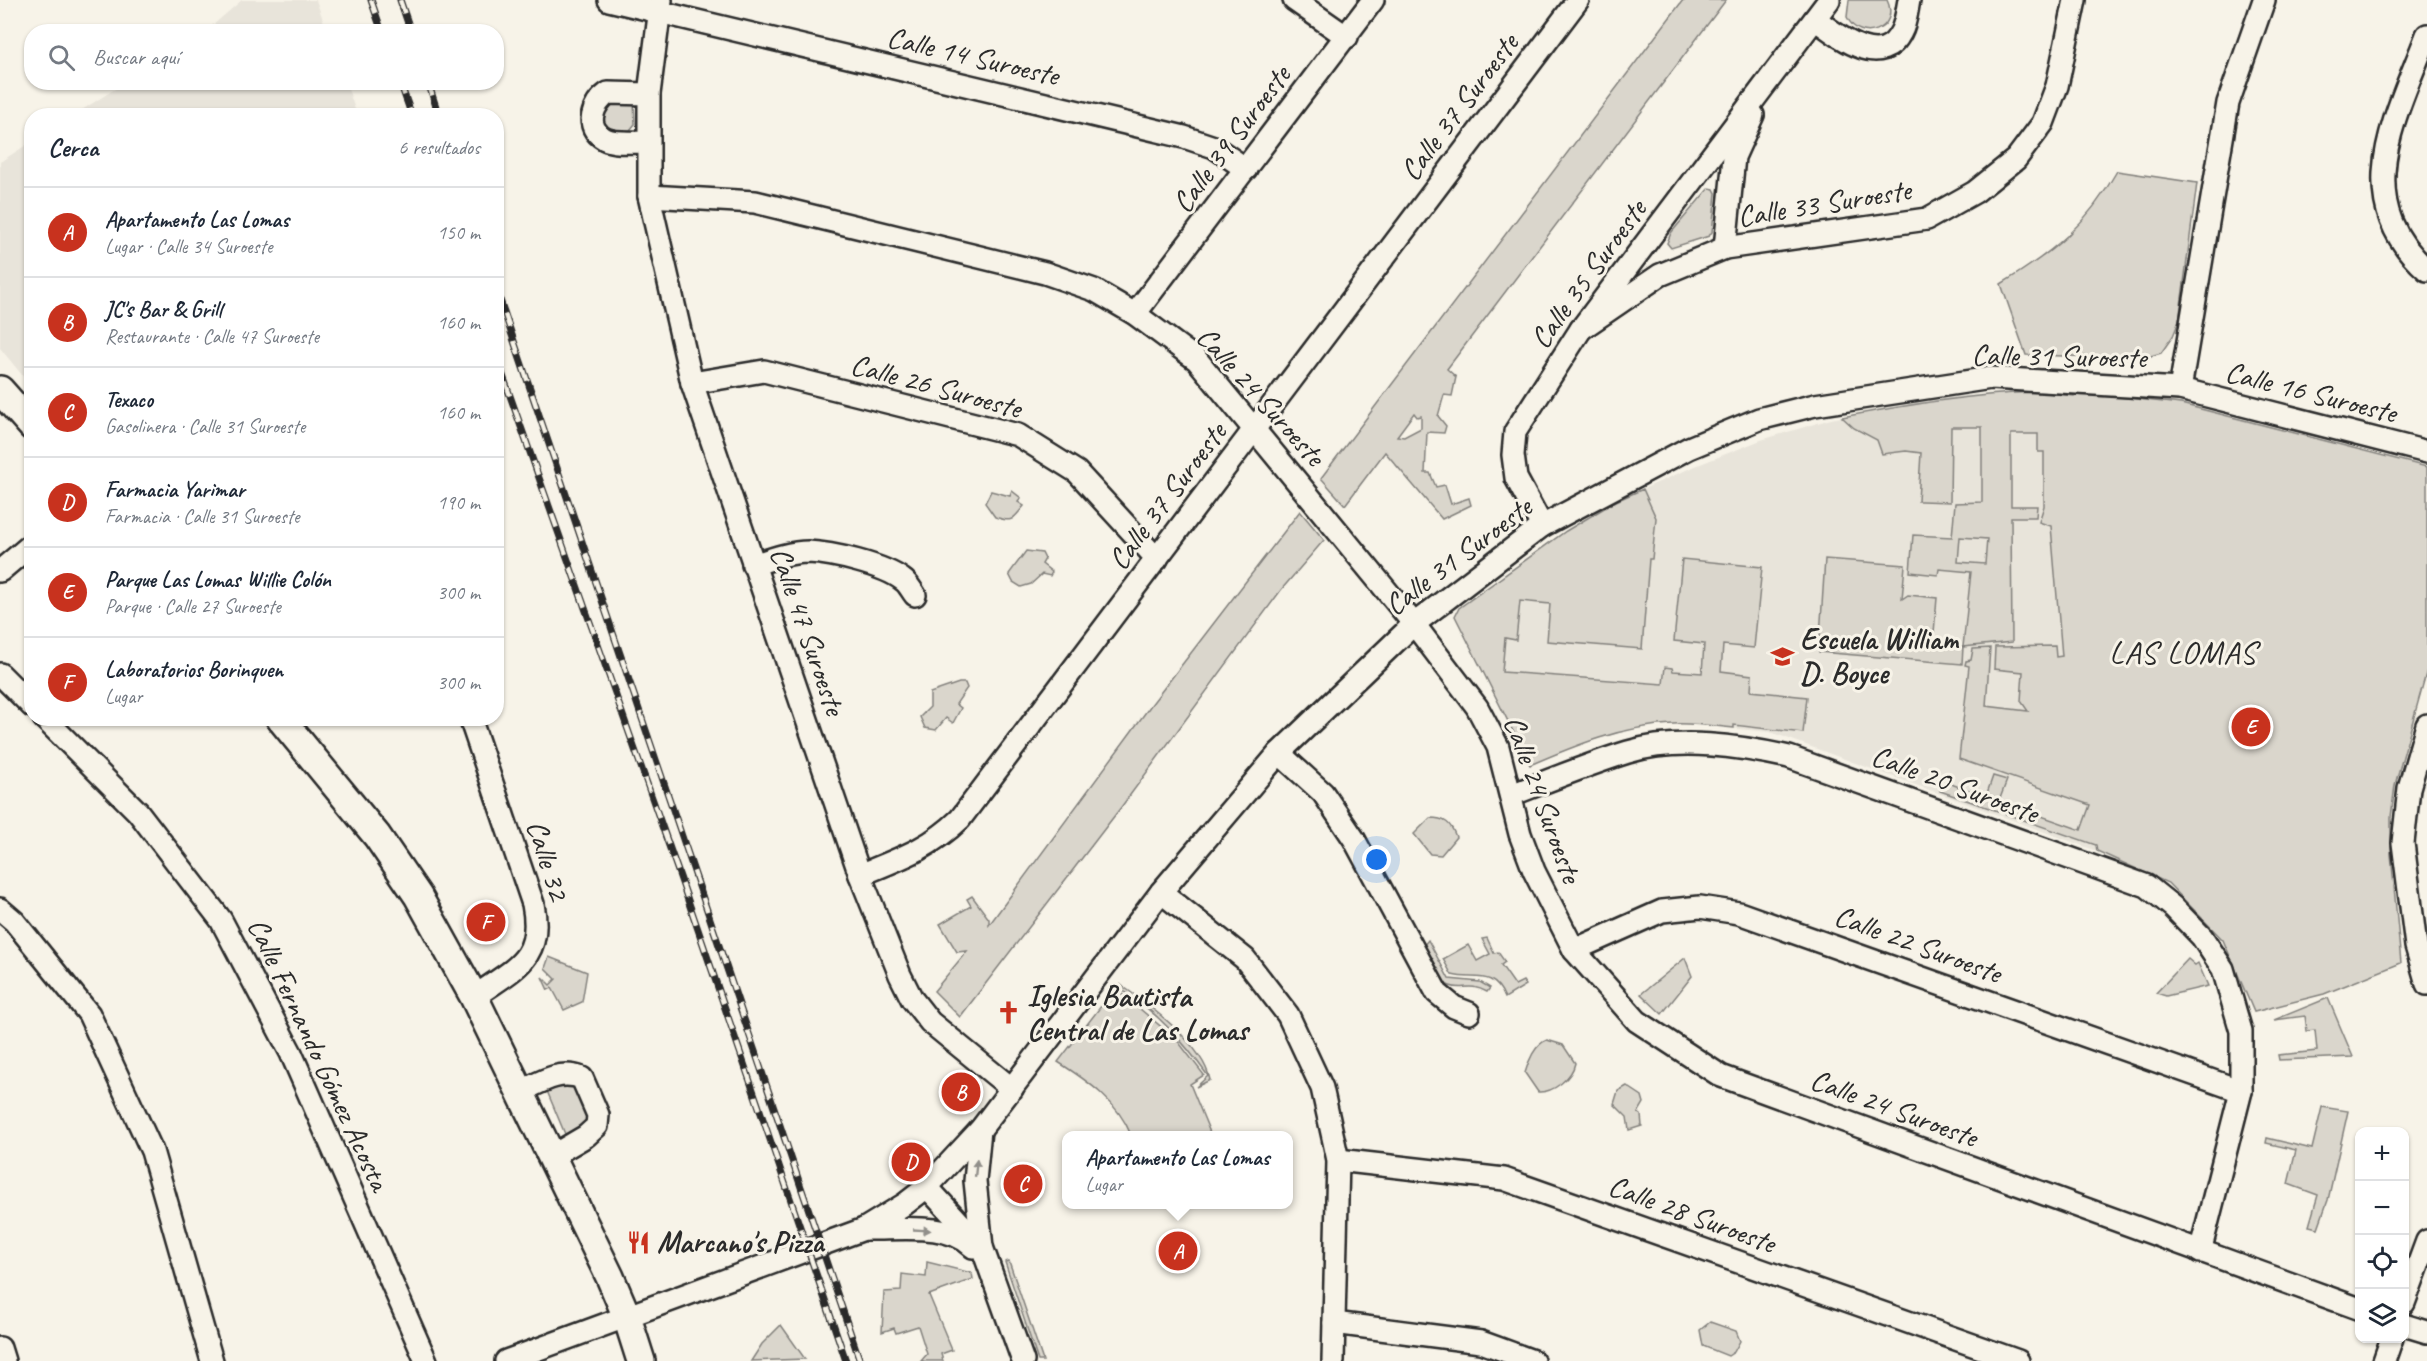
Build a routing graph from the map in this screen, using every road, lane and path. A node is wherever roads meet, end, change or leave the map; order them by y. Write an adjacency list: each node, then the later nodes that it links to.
1 (609, 0): 9 (street, Calle 14 Suroeste)
2 (1294, 0): 12 (street)
3 (1373, 0): 12 (street, Calle 39 Suroeste)
4 (1578, 0): 26 (street, Calle 37 Suroeste)
5 (1829, 0): 10 (street, Calle 35 Suroeste)
6 (1909, 0): 10 (street)
7 (2075, 0): 18 (street, Calle 33 Suroeste)
8 (2264, 0): 23 (street, Calle 31 Suroeste)
9 (660, 6): 14 (street, Calle 47 Suroeste); 16 (street, Calle 14 Suroeste)
10 (1815, 18): 13 (street, Calle 35 Suroeste)
11 (2427, 35): 19 (street)
12 (1347, 37): 16 (street, Calle 39 Suroeste)
13 (1774, 73): 18 (street, Calle 35 Suroeste); 21 (street, Calle 35 Suroeste)
14 (649, 94): 15 (street, Calle 47 Suroeste); 15 (street)
15 (647, 142): 17 (street, Calle 47 Suroeste)
16 (1246, 169): 20 (street, Calle 39 Suroeste)
17 (649, 196): 20 (street, Calle 24 Suroeste); 22 (street, Calle 47 Suroeste)
18 (1725, 248): 21 (street, Calle 33 Suroeste)
19 (2427, 270)
20 (1136, 314): 26 (street, Calle 24 Suroeste)
21 (1581, 329): 28 (street, Calle 35 Suroeste)
22 (692, 383): 30 (street, Calle 26 Suroeste); 31 (street, Calle 47 Suroeste)
23 (2180, 389): 27 (street, Calle 16 Suroeste); 28 (street, Calle 31 Suroeste)
24 (0, 390): 25 (main road)
25 (24, 417)
26 (1256, 428): 30 (street, Calle 37 Suroeste); 34 (street, Calle 24 Suroeste)
27 (2427, 452)
28 (1542, 526): 34 (street, Calle 31 Suroeste)
29 (24, 551): 32 (street)
30 (1157, 559): 43 (street, Calle 37 Suroeste)
31 (753, 565): 33 (street); 43 (street, Calle 47 Suroeste)
32 (0, 571)
33 (915, 594)
34 (1414, 624): 41 (street, Calle 31 Suroeste); 42 (street, Calle 24 Suroeste)
35 (0, 674): 36 (street)
36 (24, 698)
37 (2427, 725): 47 (street)
38 (52, 726): 71 (street, Calle Fernando Gómez Acosta)
39 (287, 726): 48 (main road)
40 (473, 726): 48 (street, Calle 32)
41 (1279, 753): 44 (street, Calle 31 Suroeste); 49 (street)
42 (1511, 795): 46 (street, Calle 24 Suroeste); 51 (street, Calle 20 Suroeste)
43 (860, 874): 50 (street, Calle 47 Suroeste)
44 (1161, 892): 50 (street, Calle 31 Suroeste); 55 (street)
45 (0, 909): 70 (street)
46 (1574, 950): 51 (street, Calle 22 Suroeste); 59 (street, Calle 24 Suroeste)
47 (2427, 984)
48 (474, 997): 52 (main road)
49 (1468, 1014)
50 (1012, 1089): 53 (street, Calle 31 Suroeste)
51 (2241, 1091): 59 (street, Calle 20 Suroeste)
52 (520, 1092): 54 (main road); 54 (street)
53 (980, 1130): 56 (street, Calle 31 Suroeste); 60 (street, one-way to 53)
54 (552, 1156): 63 (main road)
55 (1338, 1160): 64 (street); 77 (street, Calle 28 Suroeste)
56 (927, 1187): 57 (street, Calle 31 Suroeste); 60 (street)
57 (864, 1230): 60 (street, one-way to 60); 63 (street, Calle 31 Suroeste)
58 (2427, 1241): 61 (street)
59 (2200, 1252): 62 (street, Calle 24 Suroeste)
60 (986, 1256): 74 (street)
61 (2409, 1290)
62 (2355, 1307)
63 (627, 1317): 72 (street, Calle 31 Suroeste); 73 (main road)
64 (1334, 1323): 75 (street); 76 (street)
65 (2409, 1327): 66 (street)
66 (2427, 1332)
67 (2390, 1343): 78 (street)
68 (0, 1348): 69 (street)
69 (4, 1361)
70 (212, 1361)
71 (426, 1361)
72 (507, 1361)
73 (641, 1361)
74 (1023, 1361)
75 (1333, 1361)
76 (1533, 1361)
77 (2018, 1361)
78 (2384, 1361)

